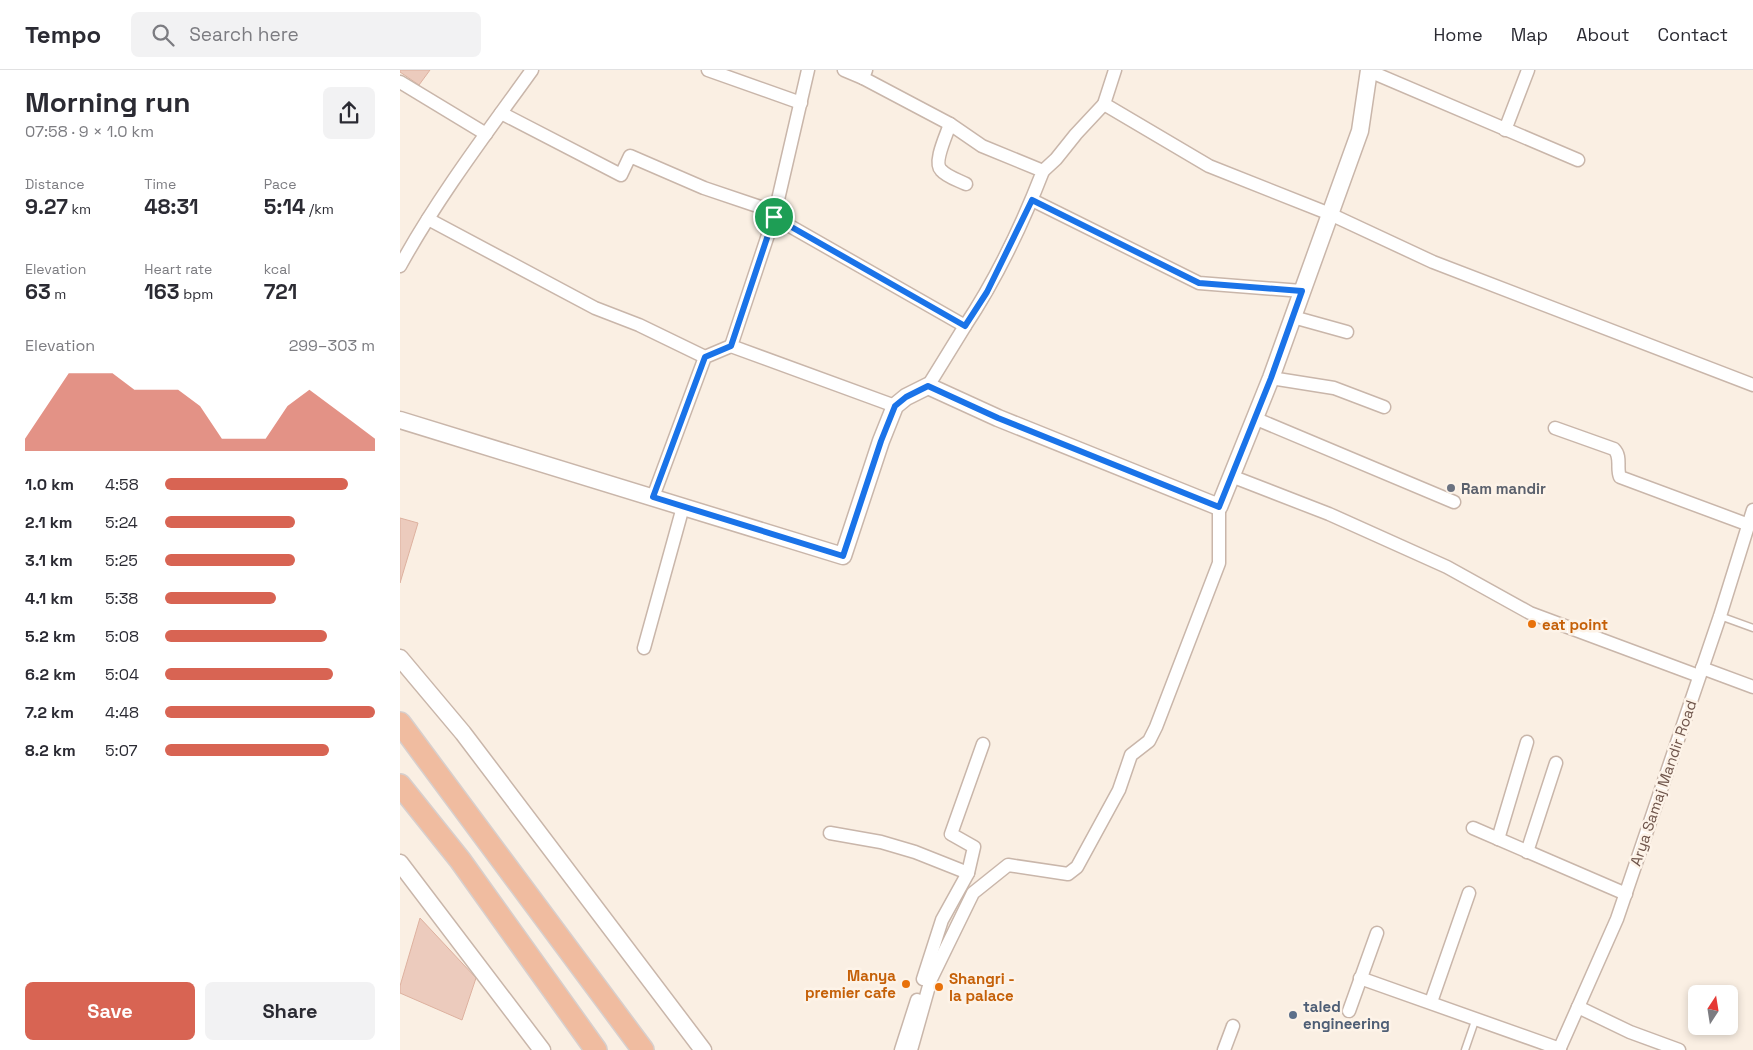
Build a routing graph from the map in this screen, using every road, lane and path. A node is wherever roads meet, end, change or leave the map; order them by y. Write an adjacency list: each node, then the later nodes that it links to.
1 (532, 70): 12 (street)
2 (708, 70): 10 (street)
3 (808, 70): 10 (street)
4 (844, 70): 8 (street)
5 (1115, 70): 11 (street)
6 (1369, 70): 14 (street); 20 (street)
7 (1528, 70): 14 (street)
8 (865, 74): 13 (street)
9 (400, 82): 15 (street)
10 (801, 103): 21 (street)
11 (1104, 104): 17 (street); 20 (street)
12 (501, 113): 15 (street); 21 (street)
13 (950, 124): 17 (street); 18 (street)
14 (1505, 130): 16 (street)
15 (486, 134): 22 (street)
16 (1578, 160)
17 (1043, 171): 19 (street)
18 (966, 184)
19 (1032, 200): 24 (street); 26 (street)
20 (1330, 214): 24 (street); 32 (street)
21 (775, 215): 26 (street); 28 (street)
22 (428, 220): 23 (street); 29 (street)
23 (400, 266)
24 (1302, 291): 25 (street)
25 (1293, 317): 27 (street); 30 (street)
26 (965, 326): 31 (street)
27 (1347, 332)
28 (731, 346): 29 (street); 33 (street)
29 (705, 357): 39 (street)
30 (1271, 378): 34 (street); 35 (street)
31 (928, 386): 33 (street); 42 (street)
32 (1753, 386)
33 (895, 406): 41 (street)
34 (1384, 407)
35 (1254, 418): 38 (street); 40 (street)
36 (400, 420): 39 (street)
37 (1555, 428): 44 (street)
38 (1231, 476): 42 (street); 49 (street)
39 (653, 497): 41 (street)
40 (1454, 502)
41 (683, 507): 47 (street)
42 (1219, 507): 77 (street)
43 (1753, 510): 44 (street, Arya Samaj Mandir Road)
44 (1748, 526): 45 (street, Arya Samaj Mandir Road)
45 (1720, 616): 46 (lane); 49 (street, Arya Samaj Mandir Road)
46 (1753, 628)
47 (644, 648)
48 (400, 658): 75 (street)
49 (1701, 672): 50 (street); 63 (street, Arya Samaj Mandir Road)
50 (1753, 687)
51 (400, 723): 74 (highway)
52 (1527, 742): 58 (street)
53 (983, 744): 61 (street)
54 (1556, 763): 59 (street)
55 (400, 785): 73 (highway)
56 (1473, 828): 58 (street)
57 (830, 832): 61 (street)
58 (1498, 839): 59 (street)
59 (1527, 852): 63 (street)
60 (401, 870): 72 (street)
61 (968, 873): 76 (street)
62 (1469, 893): 66 (street)
63 (1626, 894): 67 (street, Arya Samaj Mandir Road)
64 (1377, 933): 65 (street)
65 (1360, 978): 66 (street); 68 (street)
66 (1431, 1002): 69 (street)
67 (1578, 1007): 71 (street, Arya Samaj Mandir Road); 80 (street)
68 (1349, 1011)
69 (1476, 1018): 71 (street); 79 (lane)
70 (1233, 1026): 78 (street)
71 (1560, 1049)
72 (542, 1050)
73 (596, 1050)
74 (643, 1050)
75 (703, 1050)
76 (900, 1050)
77 (911, 1050)
78 (1224, 1050)
79 (1465, 1050)
80 (1679, 1050)

